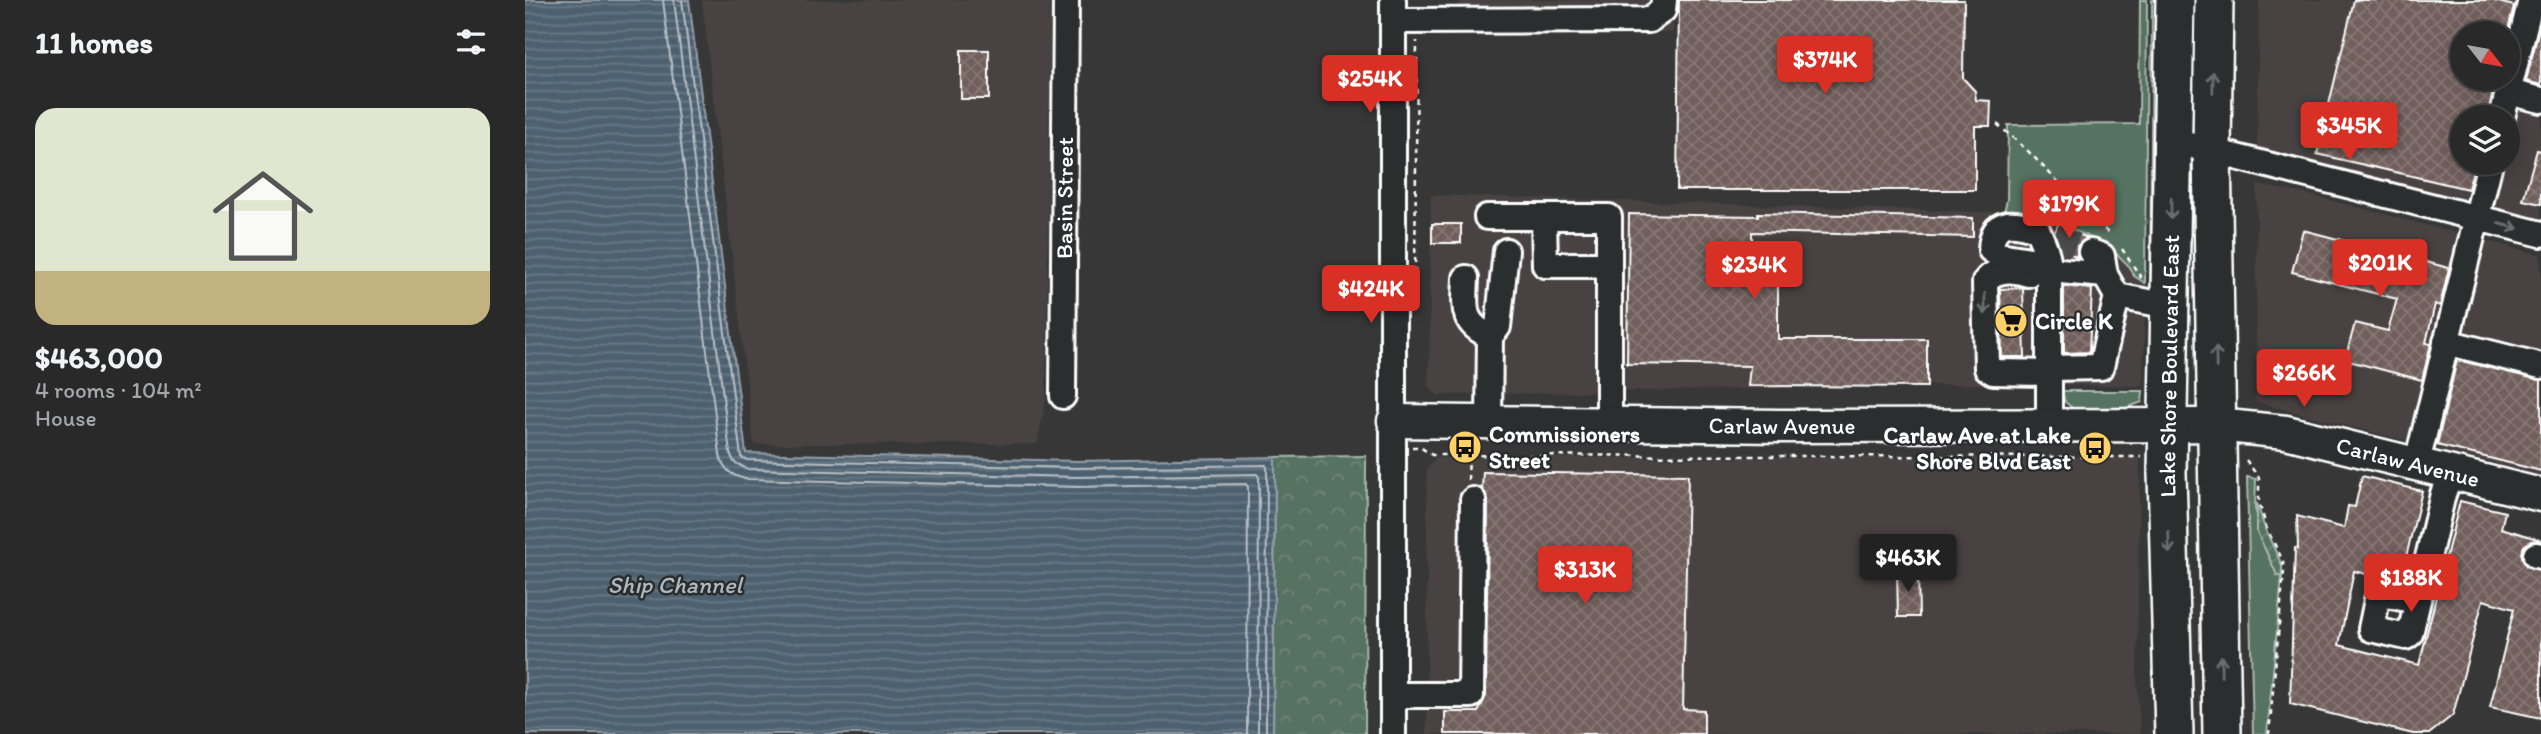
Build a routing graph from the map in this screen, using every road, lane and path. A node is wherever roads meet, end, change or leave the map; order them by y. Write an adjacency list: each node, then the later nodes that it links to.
1 (1066, 0): 32 (street, Basin Street)
2 (1664, 0): 6 (street)
3 (2175, 0): 11 (highway, Lake Shore Boulevard East)
4 (2214, 0): 12 (highway, Lake Shore Boulevard East, one-way to 4)
5 (2531, 0): 7 (street)
6 (1393, 11): 33 (street)
7 (2508, 92): 8 (street); 9 (street)
8 (2541, 100)
9 (2505, 105)
10 (1997, 124): 18 (path)
11 (2173, 141): 12 (street); 27 (highway, Lake Shore Boulevard East, one-way to 27)
12 (2212, 150): 14 (street); 36 (highway, Lake Shore Boulevard East, one-way to 12)
13 (2487, 175): 14 (street)
14 (2476, 217): 17 (street, one-way to 17); 29 (street)
15 (1486, 218): 16 (street)
16 (1544, 218): 23 (street); 23 (street)
17 (2541, 234)
18 (2111, 235)
19 (2119, 245): 25 (path)
20 (1506, 251): 28 (street)
21 (2091, 252): 26 (street)
22 (2048, 256): 26 (street); 31 (street); 31 (street, one-way to 31)
23 (1608, 265): 35 (street)
24 (1466, 278): 28 (street)
25 (2143, 280)
26 (2111, 286): 27 (street); 31 (street)
27 (2169, 306): 38 (highway, Lake Shore Boulevard East)
28 (1490, 336): 34 (street)
29 (2446, 342): 30 (street); 43 (street)
30 (2541, 366)
31 (2049, 370): 37 (street)
32 (1063, 396)
33 (1394, 421): 34 (main road, Carlaw Avenue); 48 (street)
34 (1489, 422): 35 (main road, Carlaw Avenue)
35 (1609, 423): 37 (main road, Carlaw Avenue)
36 (2217, 425): 38 (main road, Carlaw Avenue); 43 (main road, Carlaw Avenue); 51 (highway, Lake Shore Boulevard East, one-way to 36)
37 (2049, 426): 38 (main road, Carlaw Avenue)
38 (2167, 426): 50 (highway, Lake Shore Boulevard East, one-way to 50)
39 (1420, 447): 41 (path)
40 (2242, 454): 52 (path)
41 (1469, 455): 42 (path); 45 (path)
42 (2147, 457)
43 (2417, 463): 44 (main road, Carlaw Avenue)
44 (2451, 472): 46 (main road, Carlaw Avenue); 47 (street)
45 (1471, 495): 48 (street)
46 (2541, 495)
47 (2417, 601)
48 (1394, 695): 49 (street)
49 (1393, 734)
50 (2174, 734)
51 (2222, 734)
52 (2269, 734)

